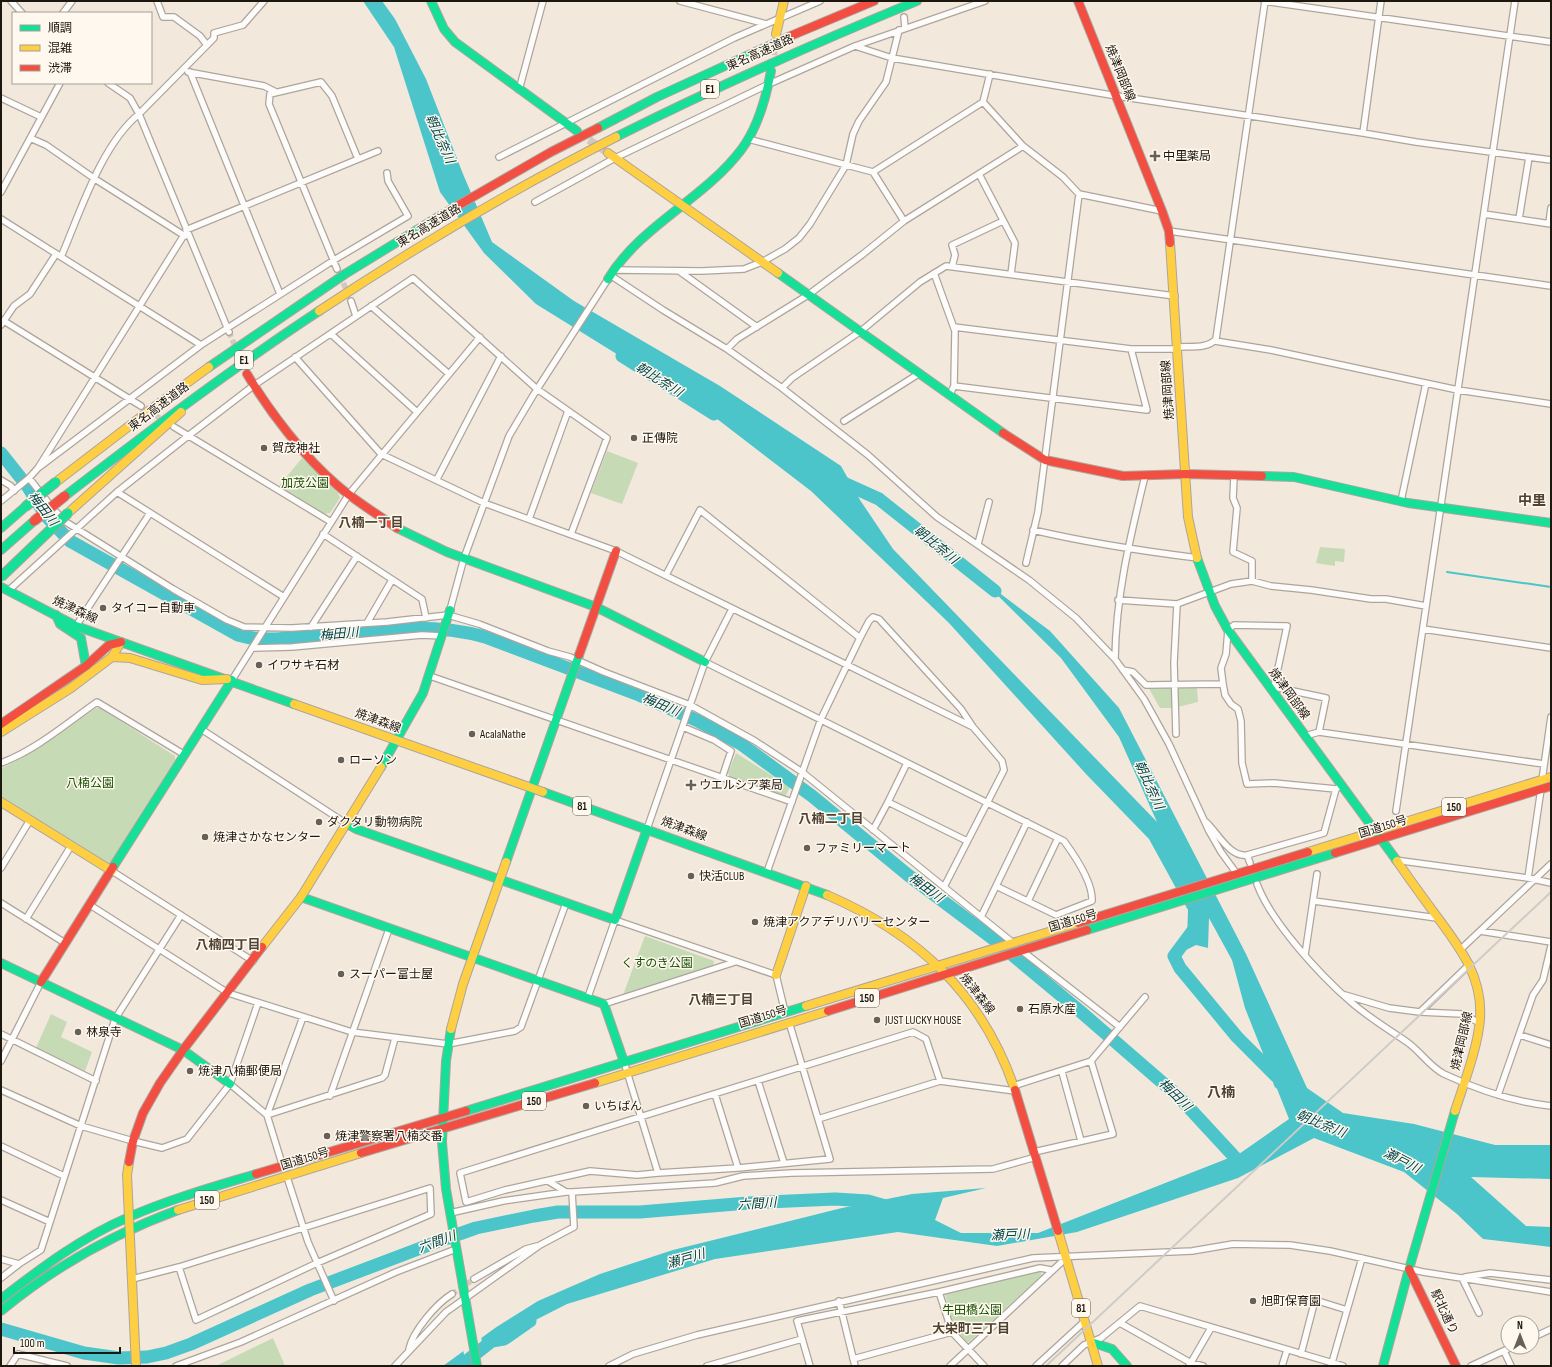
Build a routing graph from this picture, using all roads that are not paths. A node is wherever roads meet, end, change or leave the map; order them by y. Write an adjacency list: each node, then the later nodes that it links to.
1 (11, 1): 17 (street)
2 (72, 1): 18 (street)
3 (157, 1): 28 (street)
4 (264, 1): 28 (street)
5 (432, 1): 38 (main road)
6 (543, 1): 38 (street)
7 (680, 1): 22 (street)
8 (784, 1): 21 (main road)
9 (820, 1): 21 (street)
10 (874, 1): 157 (main road, 東名高速道路 / E1, bridge)
11 (917, 1): 119 (main road, 東名高速道路 / E1)
12 (985, 1): 23 (street)
13 (1078, 1): 40 (main road, 焼津岡部線)
14 (1265, 1): 20 (street); 45 (street)
15 (1381, 1): 20 (street)
16 (1515, 1): 26 (street)
17 (21, 12)
18 (64, 12)
19 (904, 17): 23 (street)
20 (1379, 17): 26 (street); 48 (street)
21 (780, 18): 22 (street); 25 (main road)
22 (766, 24): 46 (street)
23 (905, 28): 24 (street)
24 (899, 30): 29 (street); 30 (street)
25 (776, 34)
26 (1510, 36): 27 (street); 53 (street)
27 (1551, 42)
28 (207, 45): 31 (street)
29 (856, 46): 30 (street); 37 (street)
30 (892, 58): 34 (street); 59 (street)
31 (181, 71): 32 (street); 43 (street)
32 (190, 72): 39 (street); 69 (street)
33 (771, 72): 37 (main road)
34 (990, 74): 40 (street); 42 (street)
35 (59, 84): 44 (street)
36 (109, 84): 43 (street)
37 (769, 84): 50 (main road); 54 (street)
38 (519, 90): 46 (main road)
39 (276, 92): 57 (street); 64 (street)
40 (1117, 96): 45 (street); 71 (main road, 焼津岡部線)
41 (1, 98): 44 (street)
42 (983, 102): 51 (street); 60 (street)
43 (139, 114): 63 (street); 79 (street)
44 (41, 117): 49 (street)
45 (1249, 117): 48 (street); 80 (street)
46 (565, 123): 47 (main road); 55 (street)
47 (577, 131)
48 (1363, 133): 53 (street)
49 (30, 138): 63 (street); 65 (street)
50 (748, 139): 59 (street); 68 (main road)
51 (1023, 146): 62 (street); 66 (street)
52 (378, 151): 57 (street)
53 (1493, 152): 56 (street); 72 (street)
54 (612, 156): 67 (street); 68 (main road)
55 (499, 157)
56 (1529, 157): 58 (street); 74 (street)
57 (358, 159): 64 (street)
58 (1551, 160)
59 (846, 165): 60 (street); 83 (street)
60 (873, 172): 75 (street)
61 (387, 174): 82 (street)
62 (979, 174): 75 (street); 76 (street)
63 (95, 179): 79 (street); 81 (street)
64 (302, 182): 69 (street); 82 (street)
65 (1, 192)
66 (1079, 194): 71 (street); 91 (street)
67 (535, 202)
68 (682, 205): 83 (main road); 88 (main road)
69 (244, 206): 79 (street); 93 (street)
70 (1551, 208): 77 (street)
71 (1162, 211): 78 (main road, 焼津岡部線)
72 (1484, 214): 74 (street); 90 (street)
73 (1, 219): 81 (street)
74 (1519, 219): 77 (street)
75 (904, 221): 94 (street)
76 (1003, 221): 84 (street); 89 (street)
77 (1550, 224)
78 (1169, 231): 80 (street); 95 (main road, 焼津岡部線)
79 (186, 234): 97 (street); 103 (street)
80 (1231, 240): 90 (street); 108 (street)
81 (59, 256): 97 (street); 100 (street)
82 (334, 260): 85 (street); 93 (street)
83 (762, 262): 86 (street); 94 (main road)
84 (952, 267): 87 (street); 89 (street)
85 (337, 270)
86 (678, 271): 88 (street); 101 (street)
87 (934, 273): 102 (street); 104 (street)
88 (611, 274): 111 (street); 124 (street)
89 (1011, 274): 91 (street)
90 (1475, 275): 92 (street); 125 (street)
91 (1067, 281): 95 (street); 107 (street)
92 (1551, 286)
93 (280, 294): 103 (street)
94 (808, 295): 101 (street); 104 (main road)
95 (1175, 296): 110 (main road, 焼津岡部線)
96 (351, 301): 99 (street)
97 (138, 306): 109 (street); 118 (street)
98 (371, 306): 99 (street); 106 (street); 117 (street)
99 (356, 316): 105 (street)
100 (2, 323): 118 (street)
101 (757, 327): 111 (street)
102 (954, 327): 107 (street); 122 (street)
103 (228, 330): 109 (street)
104 (860, 331): 115 (main road); 123 (street)
105 (331, 334): 114 (street); 132 (street)
106 (480, 337): 113 (street); 117 (street)
107 (1060, 340): 112 (street); 127 (street)
108 (1215, 341): 110 (street); 120 (street)
109 (201, 345): 128 (street)
110 (1178, 348): 112 (street); 139 (main road, 焼津岡部線)
111 (727, 349): 123 (street)
112 (1131, 349): 127 (street)
113 (501, 356): 124 (street); 143 (street)
114 (295, 357): 121 (street); 136 (street)
115 (920, 373): 126 (main road); 133 (street)
116 (247, 374): 121 (main road)
117 (449, 374): 132 (street)
118 (95, 376): 128 (street); 138 (street)
119 (221, 376): 163 (main road, 東名高速道路 / E1, bridge); 172 (main road, bridge)
120 (1426, 384): 125 (street); 149 (street)
121 (253, 386): 135 (street); 147 (main road)
122 (954, 386): 126 (street); 127 (street)
123 (782, 388): 162 (street)
124 (537, 389): 131 (street); 151 (street)
125 (1458, 390): 129 (street); 152 (street)
126 (950, 394): 137 (main road)
127 (1052, 398): 137 (street)
128 (130, 399): 130 (street); 138 (street)
129 (1551, 404)
130 (141, 406)
131 (568, 411): 154 (street); 161 (street)
132 (416, 412): 136 (street)
133 (844, 421)
134 (174, 427): 135 (street)
135 (188, 436): 146 (street); 155 (street)
136 (381, 454): 143 (street); 147 (street)
137 (1045, 460): 140 (main road); 159 (street)
138 (38, 468): 142 (street)
139 (1186, 474): 140 (main road); 141 (main road); 169 (main road, 焼津岡部線)
140 (1145, 476): 164 (street)
141 (1234, 477): 149 (main road); 174 (street)
142 (29, 478): 145 (street); 158 (street)
143 (437, 479): 151 (street)
144 (1, 480): 145 (street)
145 (17, 489): 148 (street)
146 (117, 492): 153 (street); 158 (street)
147 (349, 494): 155 (street); 168 (main road)
148 (1, 501)
149 (1401, 501): 152 (main road)
150 (989, 502): 162 (street)
151 (484, 503): 154 (street); 168 (street)
152 (1441, 508): 156 (main road); 180 (street)
153 (150, 513): 167 (street); 177 (street)
154 (529, 519): 161 (street)
155 (331, 522): 160 (street)
156 (1551, 523)
157 (1, 528)
158 (75, 529): 167 (street); 175 (street)
159 (1033, 530): 164 (street); 170 (street)
160 (323, 534): 166 (street); 177 (street)
161 (571, 534): 165 (street)
162 (978, 544): 198 (street)
163 (1, 550)
164 (1127, 550): 169 (street); 178 (street)
165 (616, 551): 171 (street); 181 (main road)
166 (357, 556): 173 (street); 188 (street)
167 (120, 558): 187 (street); 189 (street)
168 (464, 558): 181 (main road); 184 (street)
169 (1198, 558): 176 (main road, 焼津岡部線)
170 (1026, 563)
171 (666, 575): 182 (street); 193 (street)
172 (1, 577)
173 (392, 580): 185 (street); 186 (street)
174 (1252, 581): 176 (street); 180 (street)
175 (5, 589): 183 (main road, 焼津森線 / 81)
176 (1209, 592): 179 (street); 191 (main road, 焼津岡部線)
177 (284, 597): 189 (street)
178 (1118, 600): 179 (street); 198 (street)
179 (1177, 604): 207 (street)
180 (1426, 606): 190 (street)
181 (596, 607): 199 (main road); 200 (main road)
182 (732, 609): 200 (street); 201 (street)
183 (56, 615): 187 (main road, 焼津森線 / 81); 202 (main road)
184 (448, 615): 185 (street); 192 (main road); 199 (street)
185 (426, 618): 186 (street)
186 (367, 623): 188 (street)
187 (76, 626): 194 (main road, 焼津森線 / 81)
188 (311, 627): 189 (street)
189 (264, 629): 195 (street)
190 (1424, 629): 196 (street); 222 (street)
191 (1228, 630): 206 (street); 208 (main road, 焼津岡部線); 208 (street)
192 (443, 635): 195 (street); 204 (main road)
193 (860, 638): 201 (street); 215 (street)
194 (121, 642): 197 (main road); 202 (main road); 205 (main road, 焼津森線 / 81)
195 (252, 647): 205 (street)
196 (1551, 648)
197 (112, 657): 205 (main road); 217 (main road)
198 (1115, 659): 203 (street)
199 (576, 661): 209 (street); 211 (main road)
200 (706, 662): 209 (street); 212 (street)
201 (847, 665): 212 (street); 215 (street)
202 (86, 666): 213 (main road)
203 (1123, 670): 207 (street); 239 (street)
204 (430, 676): 211 (street); 221 (main road)
205 (229, 680): 216 (main road); 221 (main road, 焼津森線 / 81)
206 (1223, 684): 207 (street); 232 (street)
207 (1174, 685): 219 (street)
208 (1272, 688): 218 (street); 220 (main road, 焼津岡部線)
209 (689, 707): 214 (street); 228 (street)
210 (1551, 717): 227 (street)
211 (556, 719): 224 (street); 233 (main road)
212 (821, 719): 226 (street); 228 (street)
213 (1, 724)
214 (683, 726): 224 (street); 229 (street)
215 (973, 727): 237 (street)
216 (201, 729): 223 (main road); 242 (street)
217 (1, 732)
218 (1319, 732): 220 (street); 222 (street)
219 (1176, 734)
220 (1305, 736): 232 (main road, 焼津岡部線)
221 (396, 741): 233 (main road, 焼津森線 / 81); 242 (main road)
222 (1406, 744): 227 (street); 238 (street)
223 (185, 755): 225 (street); 255 (main road)
224 (671, 760): 229 (street); 243 (street)
225 (1, 763)
226 (907, 763): 236 (street); 237 (street)
227 (1544, 764): 230 (street)
228 (801, 774): 234 (street); 244 (street)
229 (722, 778): 234 (street)
230 (1545, 782): 231 (main road, 国道150号 / 150); 245 (main road, 国道150号 / 150); 247 (main road, 国道150号 / 150); 259 (street)
231 (1551, 786)
232 (1339, 788): 245 (main road, 焼津岡部線); 250 (street)
233 (531, 789): 243 (main road, 焼津森線 / 81); 261 (main road)
234 (793, 800): 256 (street)
235 (1, 802): 240 (main road)
236 (888, 802): 244 (street); 248 (street)
237 (987, 802): 241 (street); 248 (street)
238 (1396, 811)
239 (1203, 819): 250 (street); 257 (street)
240 (30, 820): 249 (main road); 254 (street)
241 (1028, 822): 246 (street); 266 (street)
242 (347, 824): 261 (main road); 268 (main road)
243 (647, 829): 256 (main road, 焼津森線 / 81); 279 (main road)
244 (873, 830): 267 (street)
245 (1374, 831): 247 (main road, 焼津岡部線); 257 (main road, 国道150号 / 150)
246 (1058, 838): 269 (street); 269 (street)
247 (1381, 840): 251 (main road, 焼津岡部線); 262 (main road, 国道150号 / 150)
248 (967, 841): 267 (street)
249 (71, 846): 255 (main road); 278 (street)
250 (1247, 855): 252 (street)
251 (1395, 860): 259 (street); 277 (main road, 焼津岡部線)
252 (1250, 863)
253 (1551, 864): 260 (street)
254 (1, 868)
255 (112, 871): 273 (main road); 275 (street)
256 (767, 872): 265 (main road, 焼津森線 / 81)
257 (1237, 874): 262 (main road, 国道150号 / 150)
258 (1318, 874): 270 (street)
259 (1528, 878): 260 (street)
260 (1535, 879): 263 (street); 281 (street)
261 (499, 880): 272 (main road); 290 (main road)
262 (1229, 881): 274 (main road, 国道150号 / 150)
263 (1551, 883)
264 (1258, 884): 289 (street)
265 (806, 886): 295 (main road, 焼津森線 / 81); 297 (main road)
266 (996, 886): 269 (street); 276 (street)
267 (944, 887): 276 (street)
268 (301, 896): 280 (main road); 291 (main road)
269 (1028, 901)
270 (1314, 901): 277 (street); 289 (street)
271 (1, 903): 278 (street)
272 (566, 903): 279 (main road); 298 (street)
273 (90, 905): 284 (main road); 286 (street)
274 (1121, 914): 282 (main road, 国道150号 / 150); 288 (main road, 国道150号 / 150)
275 (181, 915): 286 (street); 291 (street)
276 (981, 917): 282 (street)
277 (1438, 918): 287 (main road, 焼津岡部線)
278 (26, 919): 284 (street)
279 (615, 920): 292 (street); 302 (street)
280 (389, 929): 290 (main road); 313 (street)
281 (1480, 931): 283 (street); 287 (street)
282 (1009, 942): 295 (main road, 国道150号 / 150)
283 (1551, 942)
284 (65, 943): 299 (main road)
285 (1551, 946): 315 (street)
286 (159, 949): 300 (street); 309 (street)
287 (1461, 949): 294 (main road, 焼津岡部線)
288 (1019, 951): 296 (main road, 国道150号 / 150); 312 (street)
289 (1305, 955): 301 (street)
290 (472, 958): 298 (main road); 318 (main road)
291 (253, 961): 300 (main road)
292 (735, 962): 297 (street); 305 (street)
293 (1, 963): 299 (main road)
294 (1470, 964): 307 (street); 311 (main road, 焼津岡部線)
295 (936, 965): 296 (main road, 焼津森線 / 81); 306 (main road, 国道150号 / 150)
296 (945, 973): 310 (main road, 国道150号 / 150); 332 (main road, 焼津森線 / 81)
297 (776, 975): 306 (street)
298 (538, 980): 302 (main road); 318 (street)
299 (41, 982): 309 (main road); 317 (street)
300 (228, 993): 304 (street); 320 (main road)
301 (1342, 994): 307 (street); 330 (street)
302 (588, 997): 305 (main road)
303 (1145, 997): 312 (street)
304 (258, 1003): 308 (street); 331 (street)
305 (604, 1004): 323 (main road)
306 (786, 1012): 323 (main road, 国道150号 / 150)
307 (1420, 1012): 311 (street)
308 (304, 1017): 313 (street); 338 (street)
309 (115, 1019): 320 (main road); 327 (street)
310 (789, 1022): 324 (street); 326 (main road, 国道150号 / 150)
311 (1480, 1023): 330 (main road, 焼津岡部線)
312 (1120, 1027): 322 (street)
313 (352, 1032): 316 (street); 336 (street)
314 (1, 1034): 317 (street)
315 (1520, 1035): 319 (street); 335 (street)
316 (395, 1038): 318 (street); 336 (street)
317 (12, 1040): 321 (street); 327 (street)
318 (448, 1044): 340 (main road)
319 (1551, 1045)
320 (183, 1050): 331 (main road); 344 (main road)
321 (1, 1060)
322 (1091, 1061): 325 (street); 345 (street)
323 (624, 1062): 326 (street); 340 (main road, 国道150号 / 150)
324 (802, 1067): 328 (street); 329 (street); 341 (street)
325 (1062, 1072): 332 (street); 345 (street)
326 (627, 1073): 339 (street); 343 (main road, 国道150号 / 150)
327 (96, 1081): 342 (street)
328 (758, 1081): 334 (street); 348 (street)
329 (940, 1081): 332 (street); 341 (street)
330 (1464, 1083): 335 (street); 369 (main road, 焼津岡部線)
331 (230, 1084): 338 (street); 344 (street)
332 (1014, 1088): 347 (main road, 焼津森線 / 81)
333 (1, 1090): 342 (street)
334 (715, 1094): 339 (street); 350 (street)
335 (1498, 1095): 337 (street)
336 (330, 1096): 338 (street)
337 (1551, 1106)
338 (267, 1115): 349 (street)
339 (639, 1116): 351 (street); 354 (street)
340 (442, 1118): 343 (main road); 349 (main road, 国道150号 / 150)
341 (818, 1119): 348 (street)
342 (81, 1126): 344 (street); 352 (street)
343 (442, 1130): 353 (main road, 国道150号 / 150); 357 (main road)
344 (133, 1141): 358 (main road)
345 (1081, 1141): 347 (street)
346 (1, 1146): 352 (street)
347 (1035, 1154): 355 (street); 364 (main road, 焼津森線 / 81)
348 (784, 1163): 350 (street)
349 (283, 1167): 358 (main road, 国道150号 / 150)
350 (738, 1168): 351 (street)
351 (658, 1173): 354 (street)
352 (64, 1176): 359 (street)
353 (287, 1177): 360 (street); 361 (main road, 国道150号 / 150)
354 (548, 1181): 355 (street)
355 (570, 1192): 357 (street); 362 (street)
356 (1, 1200): 359 (street)
357 (450, 1214): 363 (main road)
358 (128, 1217): 361 (main road); 380 (main road, 国道150号 / 150)
359 (50, 1222): 368 (street)
360 (303, 1228): 367 (street); 367 (street); 370 (street)
361 (129, 1229): 374 (main road); 385 (main road, 国道150号 / 150)
362 (540, 1245): 375 (street); 382 (street)
363 (456, 1247): 381 (street); 382 (main road)
364 (1065, 1254): 365 (street); 371 (street); 383 (street); 388 (main road, 焼津森線 / 81)
365 (1362, 1258): 369 (street); 384 (street)
366 (1, 1259): 368 (street)
367 (317, 1263): 370 (street); 381 (street)
368 (19, 1264): 372 (street)
369 (1411, 1265): 373 (street); 425 (main road, 焼津岡部線); 426 (main road, 駅北通り)
370 (179, 1267): 374 (street)
371 (1052, 1270): 377 (street); 396 (street)
372 (1, 1278)
373 (1462, 1278): 376 (street); 378 (street); 387 (street)
374 (132, 1279): 408 (main road)
375 (474, 1279)
376 (1551, 1280)
377 (939, 1292): 386 (street); 392 (street)
378 (1551, 1292)
379 (452, 1294): 398 (street)
380 (1, 1299)
381 (334, 1299): 409 (street)
382 (466, 1300): 398 (street); 411 (main road)
383 (839, 1301): 386 (street); 412 (street)
384 (1347, 1310): 400 (street); 405 (street)
385 (1, 1311)
386 (841, 1312): 394 (street); 402 (street)
387 (1479, 1313)
388 (1084, 1321): 395 (main road, 焼津森線 / 81); 418 (street)
389 (1120, 1323): 390 (street); 395 (street); 404 (street)
390 (1211, 1328): 397 (street); 404 (street)
391 (1551, 1329): 393 (street)
392 (952, 1332): 396 (street); 402 (street)
393 (1540, 1334)
394 (802, 1339): 403 (street); 414 (street)
395 (1091, 1342): 419 (street); 420 (main road, 焼津森線 / 81); 421 (main road)
396 (968, 1349): 416 (street); 417 (street)
397 (1287, 1350): 400 (street); 423 (street)
398 (408, 1351): 410 (street)
399 (1500, 1353): 427 (street)
400 (1301, 1354): 405 (street)
401 (1506, 1355): 428 (street)
402 (853, 1359): 415 (street)
403 (721, 1364): 413 (street)
404 (1190, 1364): 422 (street)
405 (1331, 1364): 424 (street)
406 (10, 1366): 407 (street)
407 (67, 1366)
408 (136, 1366)
409 (176, 1366)
410 (395, 1366)
411 (477, 1366)
412 (609, 1366)
413 (707, 1366)
414 (810, 1366)
415 (855, 1366)
416 (950, 1366)
417 (984, 1366)
418 (1036, 1366)
419 (1062, 1366)
420 (1098, 1366)
421 (1127, 1366)
422 (1203, 1366)
423 (1282, 1366)
424 (1343, 1366)
425 (1383, 1366)
426 (1456, 1366)
427 (1471, 1366)
428 (1511, 1366)

